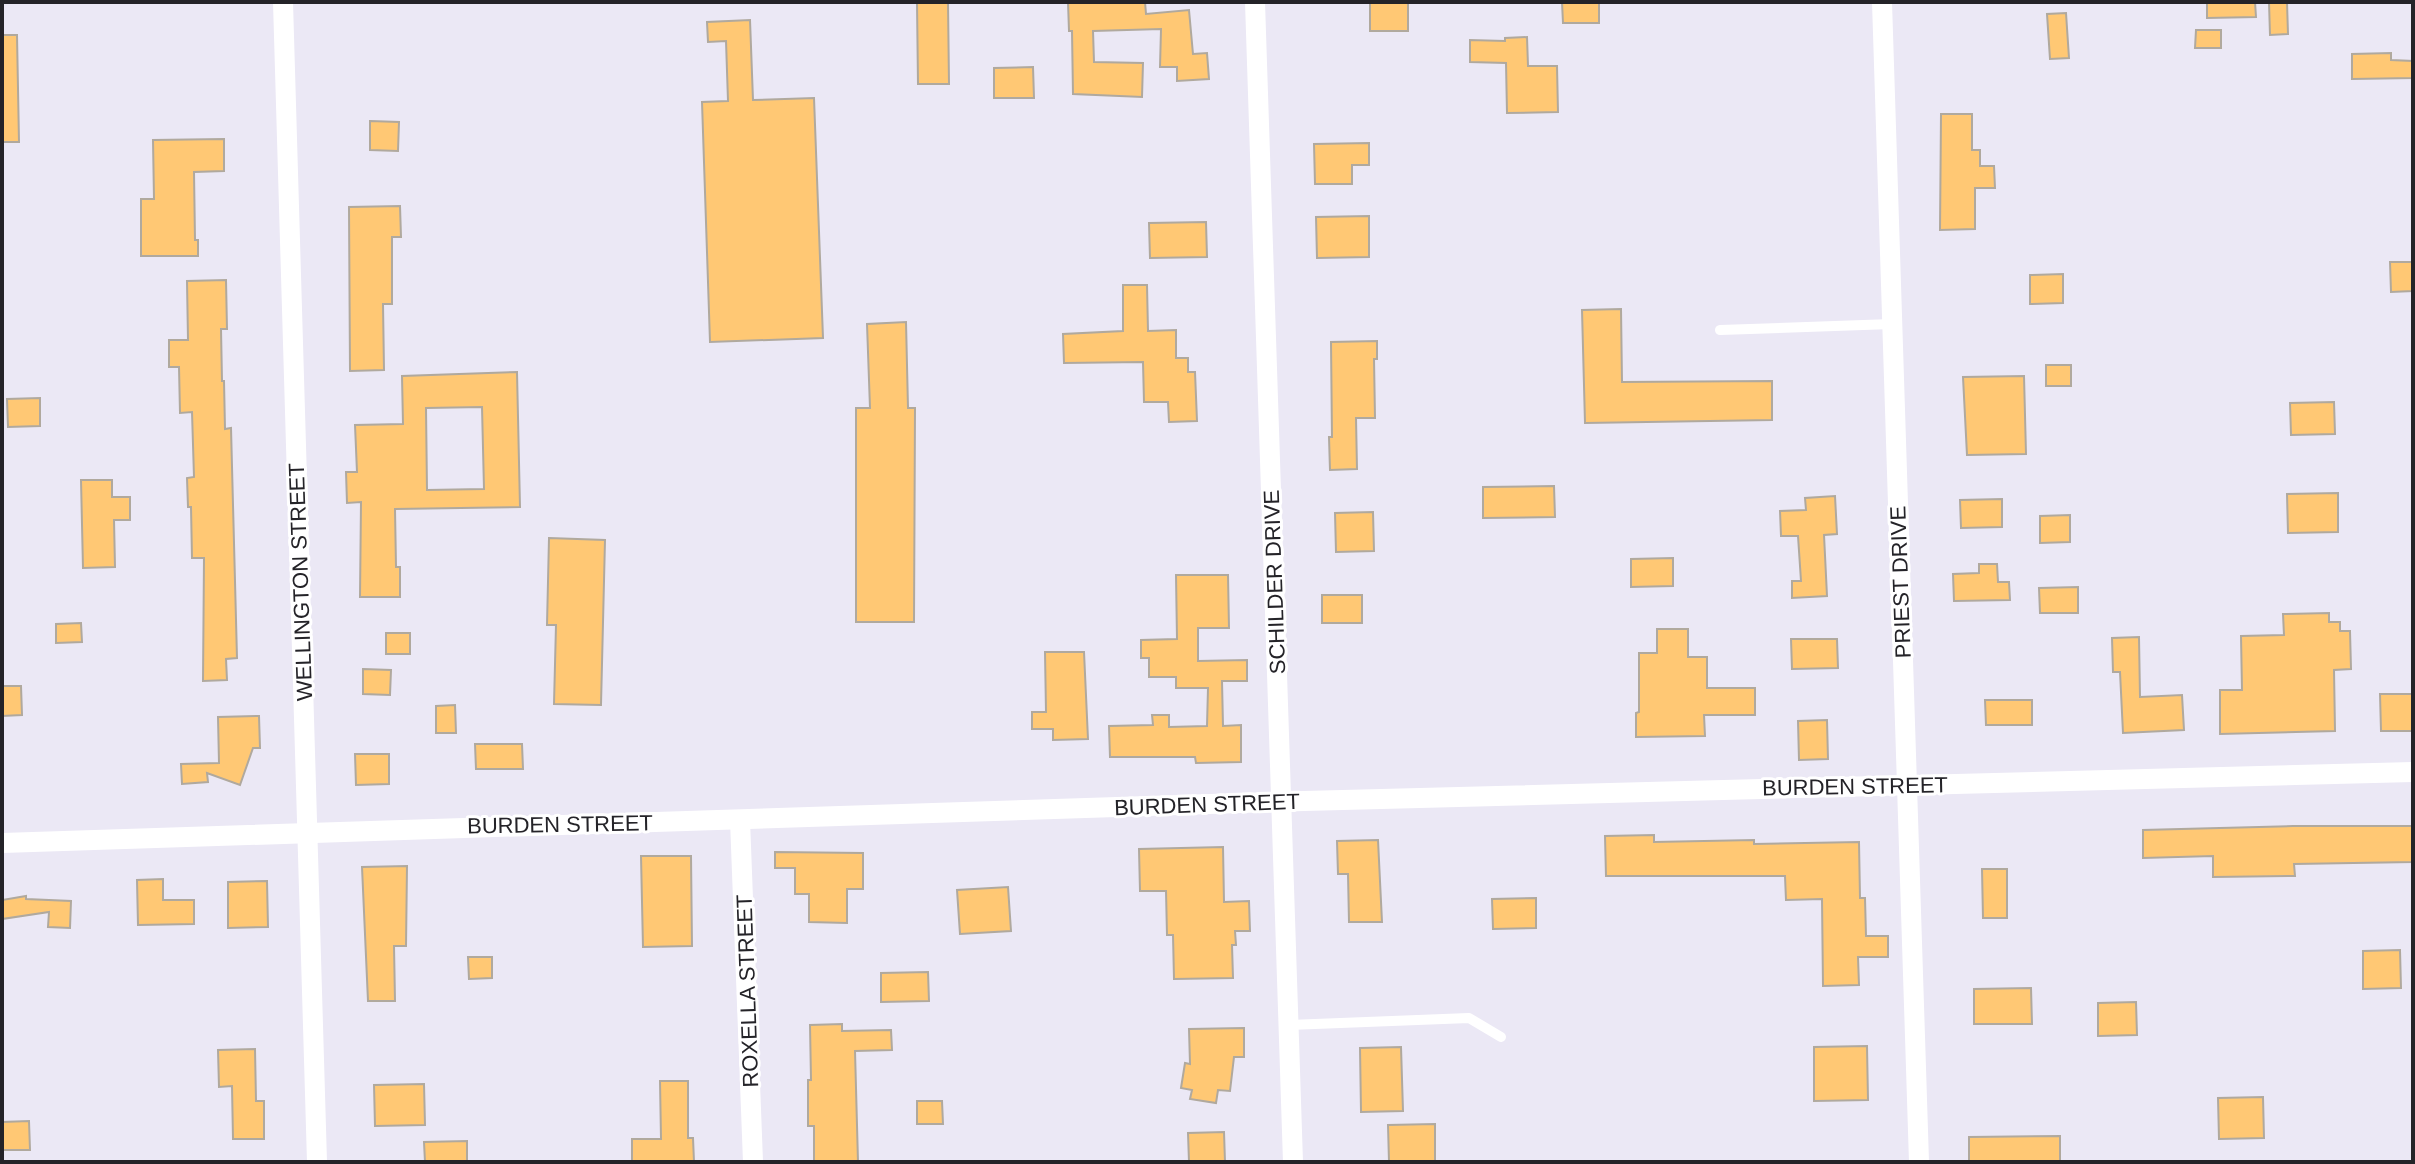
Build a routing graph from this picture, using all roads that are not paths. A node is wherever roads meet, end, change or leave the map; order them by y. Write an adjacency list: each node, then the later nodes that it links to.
1 (283, 2): 10 (street, WELLINGTON STREET)
2 (1255, 2): 8 (street, SCHILDER DRIVE)
3 (1882, 2): 4 (street, PRIEST DRIVE)
4 (1892, 324): 5 (lane); 7 (street, PRIEST DRIVE)
5 (1720, 330)
6 (2413, 772): 7 (street, BURDEN STREET)
7 (1907, 785): 8 (street, BURDEN STREET); 17 (street, PRIEST DRIVE)
8 (1281, 802): 9 (street, BURDEN STREET); 12 (street, SCHILDER DRIVE)
9 (740, 820): 10 (street, BURDEN STREET); 15 (street, ROXELLA STREET)
10 (307, 832): 11 (street, BURDEN STREET); 14 (street, WELLINGTON STREET)
11 (2, 843)
12 (1289, 1025): 13 (lane); 16 (street, SCHILDER DRIVE)
13 (1501, 1037)
14 (317, 1162)
15 (753, 1162)
16 (1293, 1162)
17 (1919, 1162)

